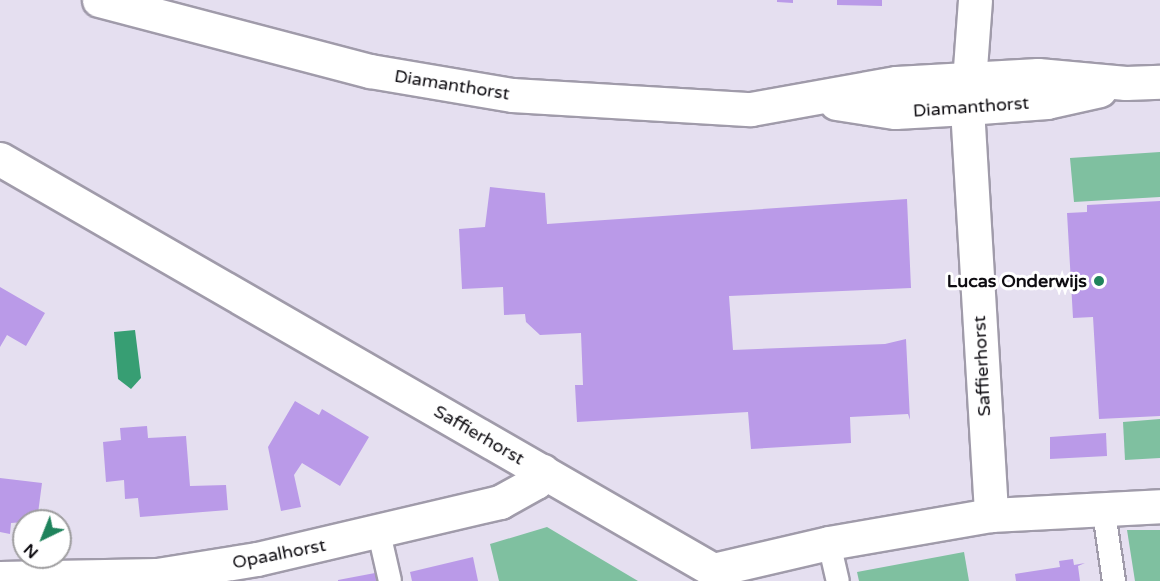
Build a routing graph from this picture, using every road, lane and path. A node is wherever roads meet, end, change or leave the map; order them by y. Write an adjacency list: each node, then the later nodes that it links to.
1 (99, 0): 4 (street, Diamanthorst)
2 (975, 0): 4 (street, Saffierhorst)
3 (1160, 82): 4 (street, Diamanthorst)
4 (968, 94): 9 (street, Saffierhorst)
5 (0, 159): 6 (street, Saffierhorst)
6 (542, 471): 10 (street, Opaalhorst); 12 (street, Saffierhorst)
7 (1160, 506): 8 (street, Saffierhorst)
8 (1104, 512): 9 (street, Saffierhorst); 17 (lane)
9 (991, 515): 11 (street, Saffierhorst)
10 (379, 533): 14 (street, Opaalhorst); 15 (lane)
11 (829, 543): 12 (street, Saffierhorst); 16 (lane)
12 (710, 576)
13 (0, 578): 14 (street, Opaalhorst)
14 (157, 578)
15 (390, 581)
16 (838, 581)
17 (1114, 581)

